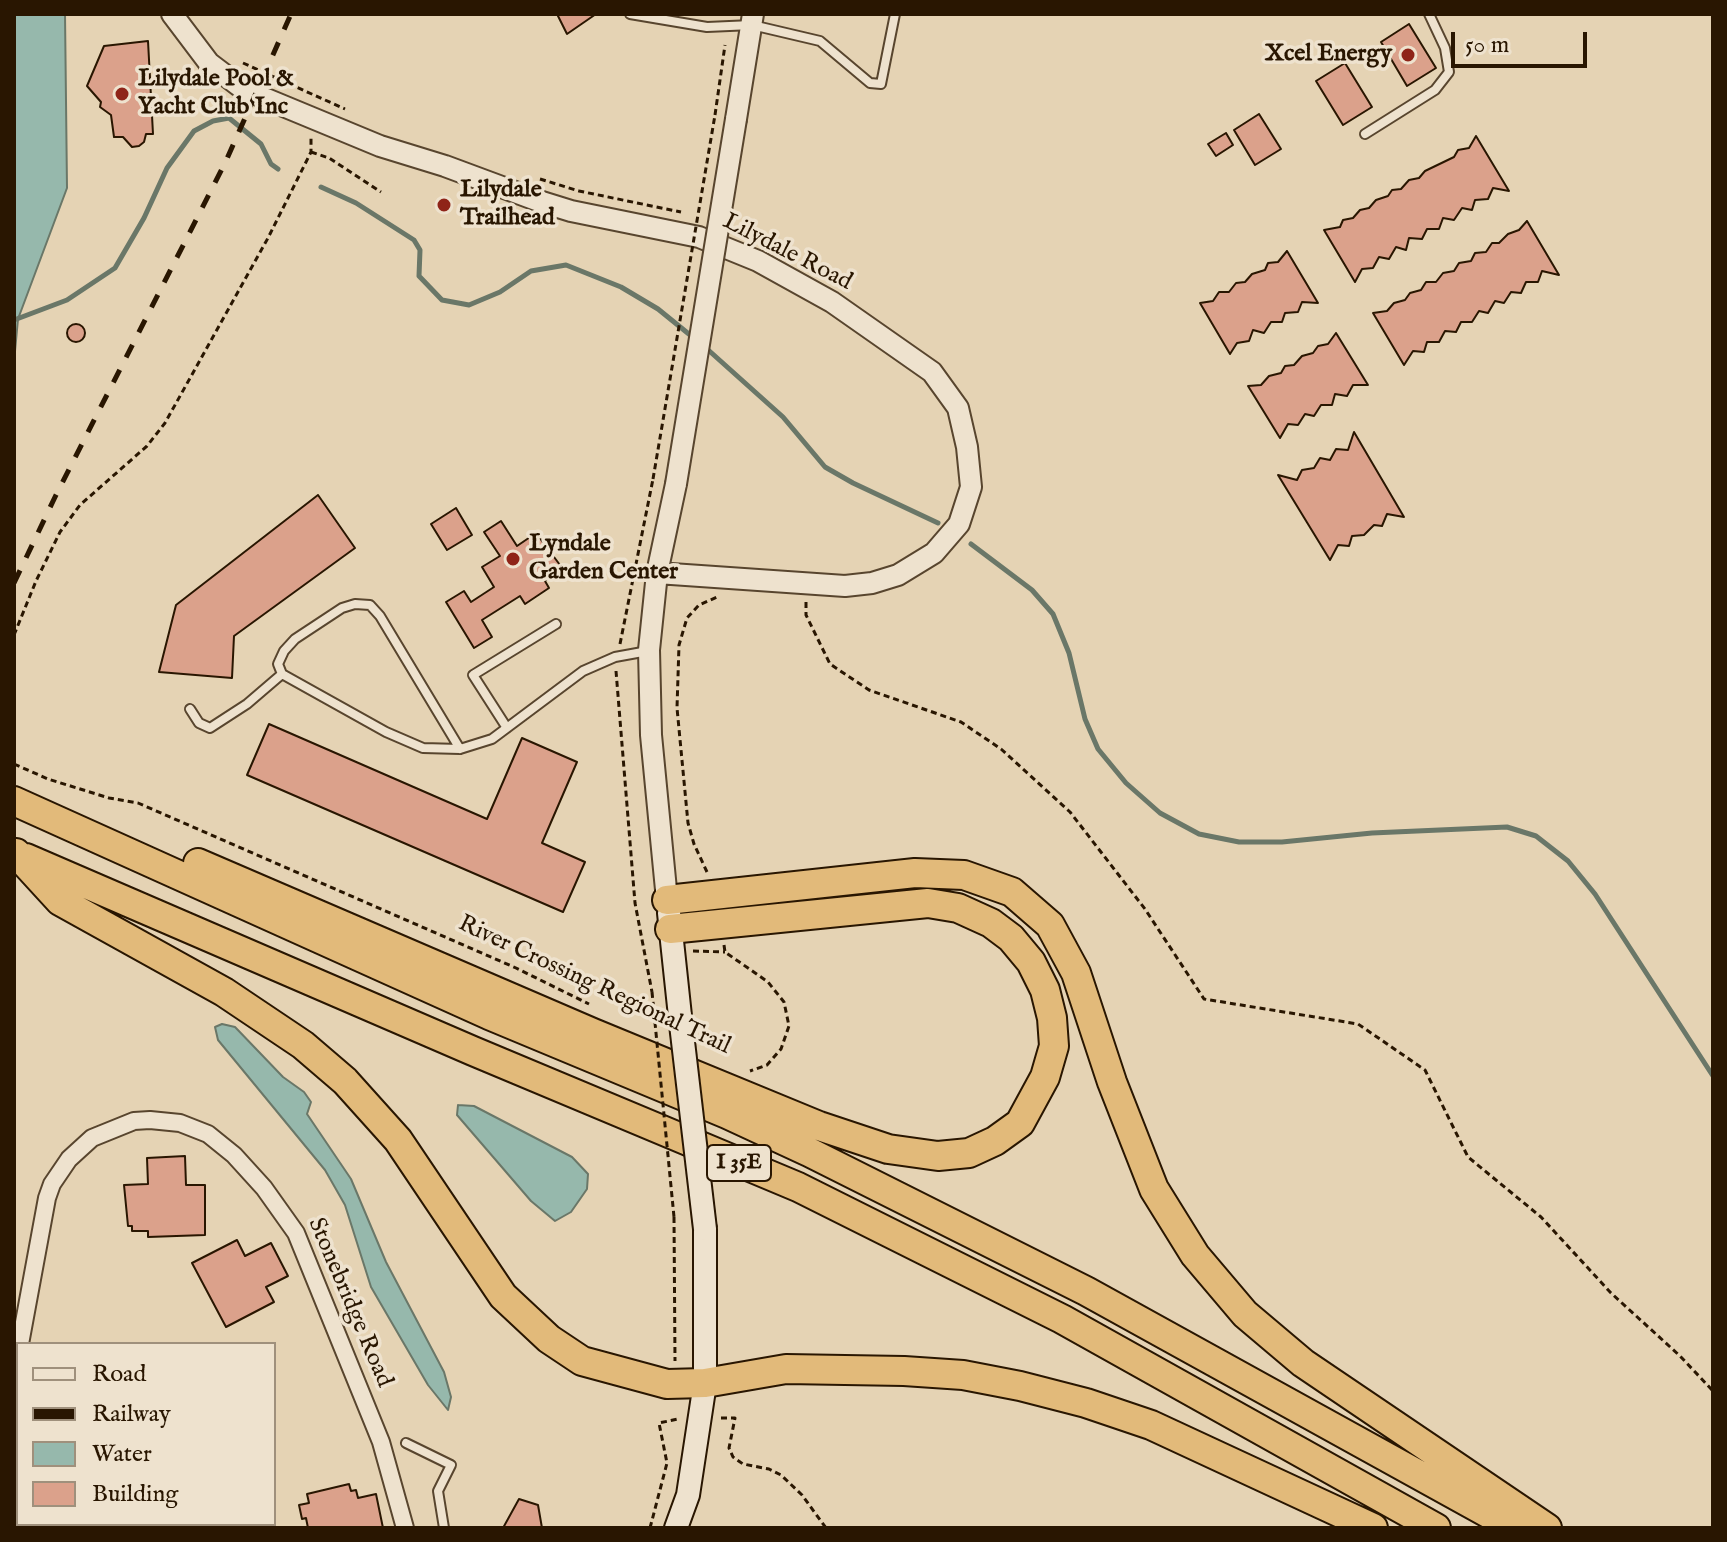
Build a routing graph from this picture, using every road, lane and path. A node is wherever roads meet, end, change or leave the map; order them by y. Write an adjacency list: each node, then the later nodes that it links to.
1 (172, 14): 15 (street, Lilydale Road)
2 (630, 14): 5 (lane)
3 (895, 14): 6 (lane)
4 (1429, 14): 10 (lane)
5 (663, 17): 6 (lane)
6 (752, 20): 15 (street, bridge)
7 (725, 45): 14 (path, bridge)
8 (234, 58): 9 (path)
9 (349, 111)
10 (1365, 134)
11 (538, 179): 13 (path)
12 (381, 192): 19 (path)
13 (703, 221)
14 (653, 479)
15 (657, 573): 20 (street)
16 (726, 597): 29 (path)
17 (817, 602): 42 (path)
18 (556, 624): 23 (lane)
19 (14, 635)
20 (649, 650): 23 (lane); 30 (street)
21 (282, 674): 22 (lane); 24 (lane); 24 (lane)
22 (190, 709)
23 (507, 728): 24 (lane)
24 (460, 749)
25 (14, 764): 35 (path, River Crossing Regional Trail)
26 (23, 806): 27 (highway, I 35E)
27 (65, 825): 31 (highway); 53 (highway, I 35E)
28 (15, 853): 41 (highway); 52 (highway, I 35E)
29 (713, 895): 30 (highway); 54 (highway)
30 (667, 900): 32 (main road)
31 (717, 924): 32 (highway); 34 (path)
32 (672, 940): 34 (path); 41 (main road, bridge)
33 (644, 950): 40 (path, bridge)
34 (725, 952): 38 (path, River Crossing Regional Trail)
35 (601, 1010)
36 (644, 1031): 37 (path, River Crossing Regional Trail)
37 (659, 1038)
38 (740, 1070)
39 (20, 1342): 46 (street, Stonebridge Road)
40 (675, 1363)
41 (705, 1383): 49 (main road); 51 (highway)
42 (1713, 1391)
43 (735, 1418): 50 (path)
44 (669, 1420): 48 (path)
45 (406, 1443): 47 (lane)
46 (405, 1528)
47 (444, 1528)
48 (650, 1528)
49 (676, 1528)
50 (826, 1528)
51 (1373, 1528)
52 (1436, 1528)
53 (1515, 1528)
54 (1547, 1528)

